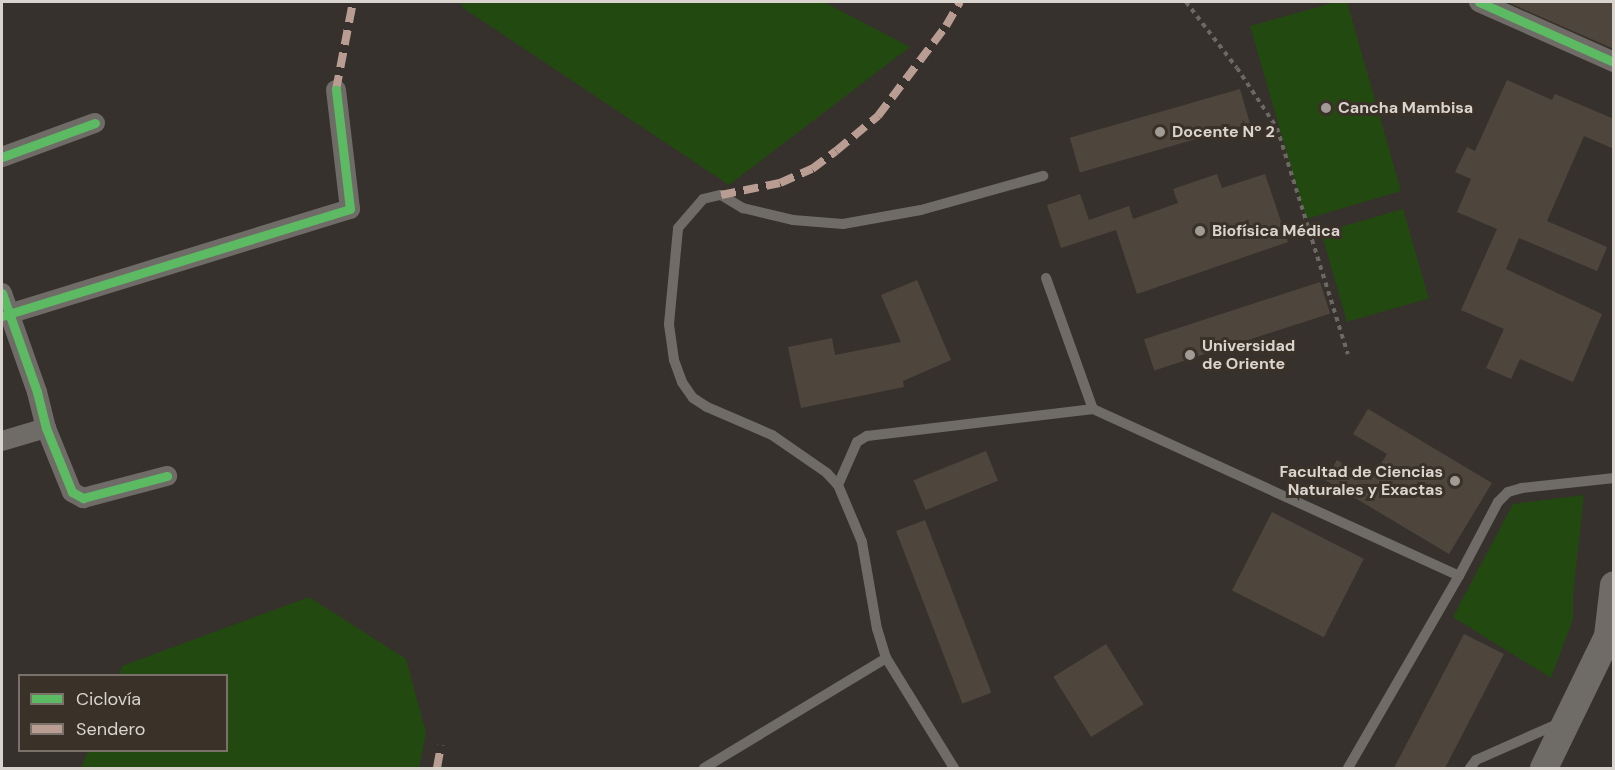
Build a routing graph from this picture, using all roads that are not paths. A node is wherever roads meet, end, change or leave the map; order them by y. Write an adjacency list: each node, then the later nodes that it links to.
1 (1479, 2): 2 (street)
2 (1614, 62)
3 (336, 90): 9 (street)
4 (95, 123): 5 (street)
5 (2, 157)
6 (1044, 176): 15 (lane)
7 (1046, 278): 10 (lane)
8 (2, 293): 9 (street)
9 (5, 315): 11 (street)
10 (1093, 409): 15 (lane); 16 (lane)
11 (46, 428): 12 (street); 13 (street)
12 (2, 441)
13 (167, 476)
14 (1614, 478): 16 (lane)
15 (838, 485): 18 (lane)
16 (1459, 576): 22 (lane)
17 (1614, 585): 19 (main road)
18 (886, 658): 20 (lane); 21 (lane)
19 (1568, 719): 23 (lane); 24 (main road)
20 (704, 768)
21 (954, 768)
22 (1348, 768)
23 (1470, 768)
24 (1544, 768)

